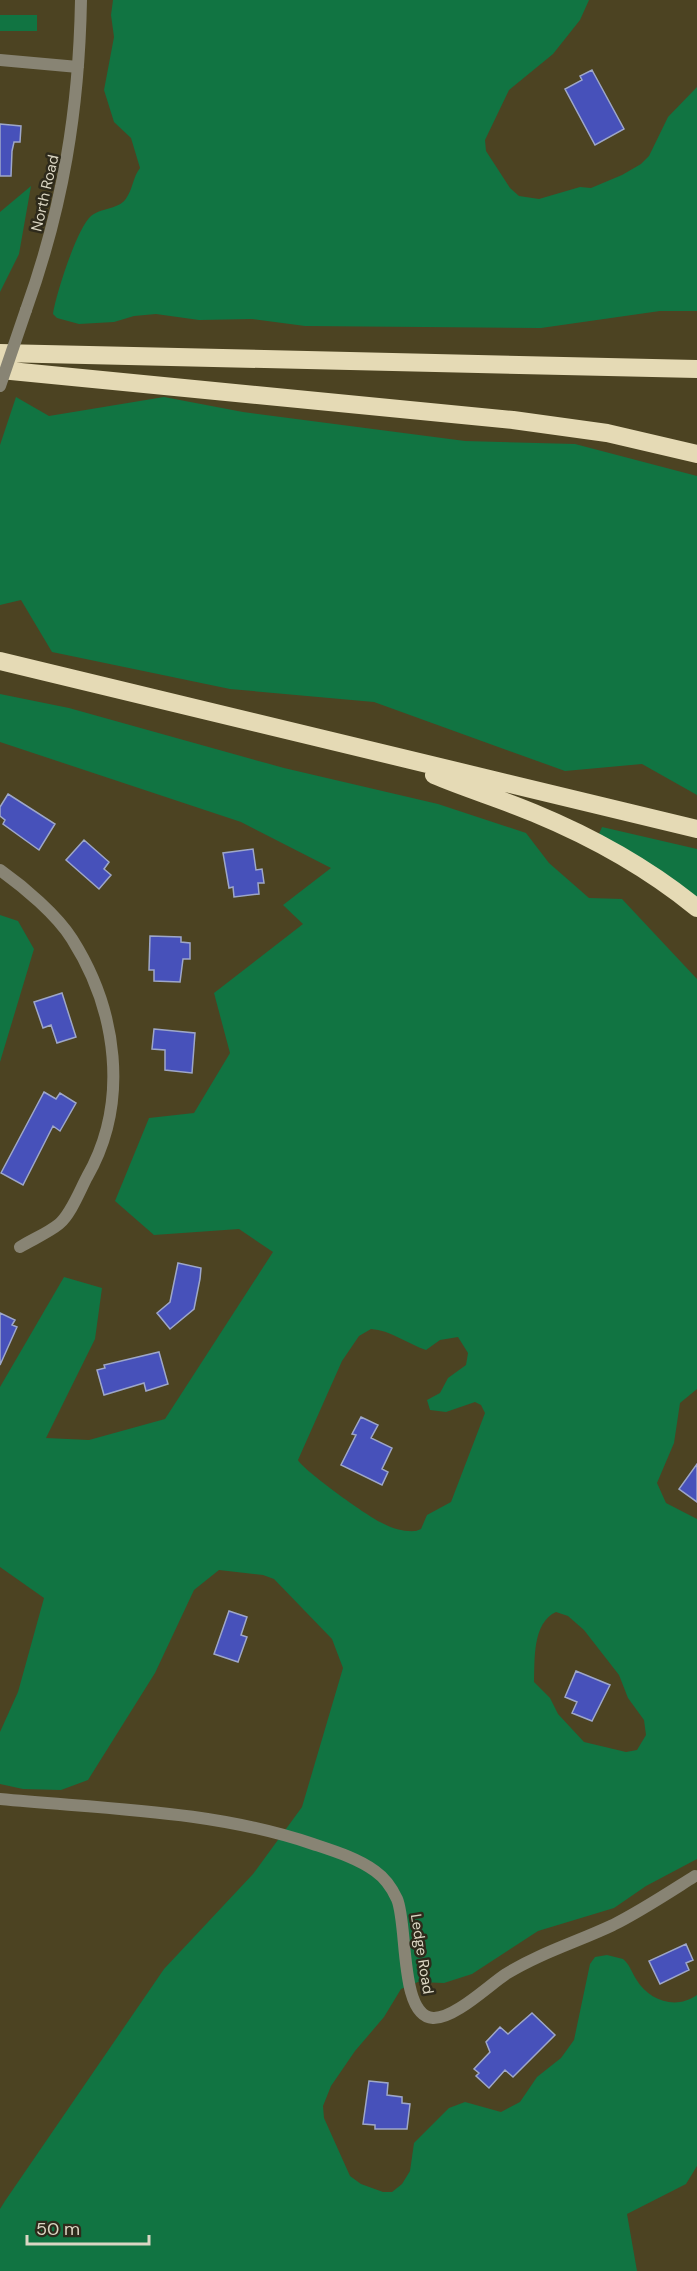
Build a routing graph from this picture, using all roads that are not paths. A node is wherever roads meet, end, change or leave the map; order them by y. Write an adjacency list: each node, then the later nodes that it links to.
1 (81, 0): 3 (street, North Road)
2 (0, 60): 3 (street)
3 (78, 67): 7 (street, North Road, bridge)
4 (0, 353): 5 (highway)
5 (697, 369)
6 (0, 370): 8 (highway)
7 (0, 386)
8 (697, 454)
9 (0, 661): 10 (highway)
10 (400, 758): 11 (highway); 13 (highway)
11 (697, 830)
12 (0, 870): 14 (street)
13 (697, 908)
14 (20, 1247)
15 (0, 1799): 16 (street, Ledge Road)
16 (694, 1876)

